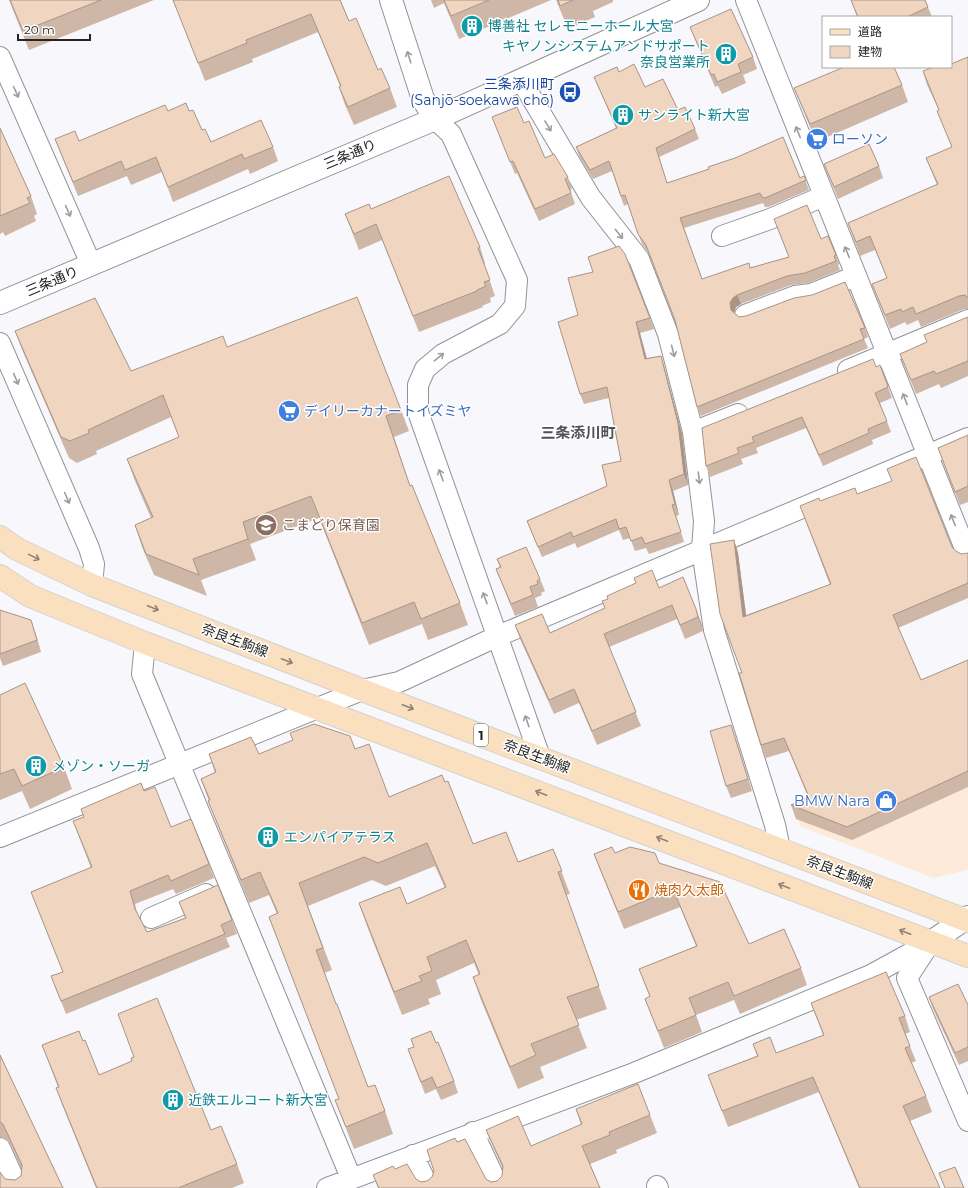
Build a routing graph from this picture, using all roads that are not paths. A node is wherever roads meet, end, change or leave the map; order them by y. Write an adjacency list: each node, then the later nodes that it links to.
1 (391, 0): 6 (street, one-way to 1)
2 (698, 0): 5 (street, 三条通り)
3 (746, 0): 7 (street, one-way to 3)
4 (0, 57): 9 (street, one-way to 9)
5 (521, 80): 6 (street, 三条通り); 18 (street, one-way to 18)
6 (435, 118): 9 (street, 三条通り); 26 (street, one-way to 6)
7 (824, 196): 8 (street); 10 (street, one-way to 7)
8 (722, 236)
9 (92, 264): 11 (street, 三条通り)
10 (856, 276): 12 (street); 15 (street)
11 (0, 303)
12 (745, 315)
13 (968, 320): 15 (street)
14 (0, 343): 25 (street, one-way to 25)
15 (888, 354): 16 (street); 20 (street, one-way to 15)
16 (831, 377)
17 (758, 406): 18 (street)
18 (693, 432): 22 (street, one-way to 22)
19 (968, 438): 20 (street)
20 (926, 455): 22 (street); 23 (street, one-way to 20)
21 (0, 537): 25 (main road, 奈良生駒線 / 1, one-way to 25)
22 (702, 550): 26 (street); 33 (street)
23 (968, 556)
24 (0, 576): 27 (main road, 1)
25 (92, 585): 28 (main road, 奈良生駒線 / 1, one-way to 28)
26 (498, 636): 28 (street); 30 (street, one-way to 26)
27 (145, 643): 29 (main road, 1); 31 (street)
28 (362, 690): 29 (street); 30 (main road, 奈良生駒線 / 1, one-way to 30)
29 (316, 708): 31 (street); 37 (main road, 1, one-way to 29)
30 (540, 758): 33 (main road, 奈良生駒線 / 1)
31 (180, 764): 32 (street); 34 (street)
32 (0, 837)
33 (780, 849): 36 (main road, 奈良生駒線 / 1)
34 (230, 883): 35 (street); 43 (street)
35 (151, 918)
36 (967, 919): 37 (street)
37 (931, 942): 38 (main road, 1); 39 (street); 40 (street)
38 (968, 956)
39 (968, 1121)
40 (473, 1132): 42 (street); 47 (street)
41 (0, 1148): 44 (street)
42 (413, 1155): 43 (street); 46 (street)
43 (351, 1178): 45 (street)
44 (18, 1188)
45 (327, 1188)
46 (429, 1188)
47 (499, 1188)

